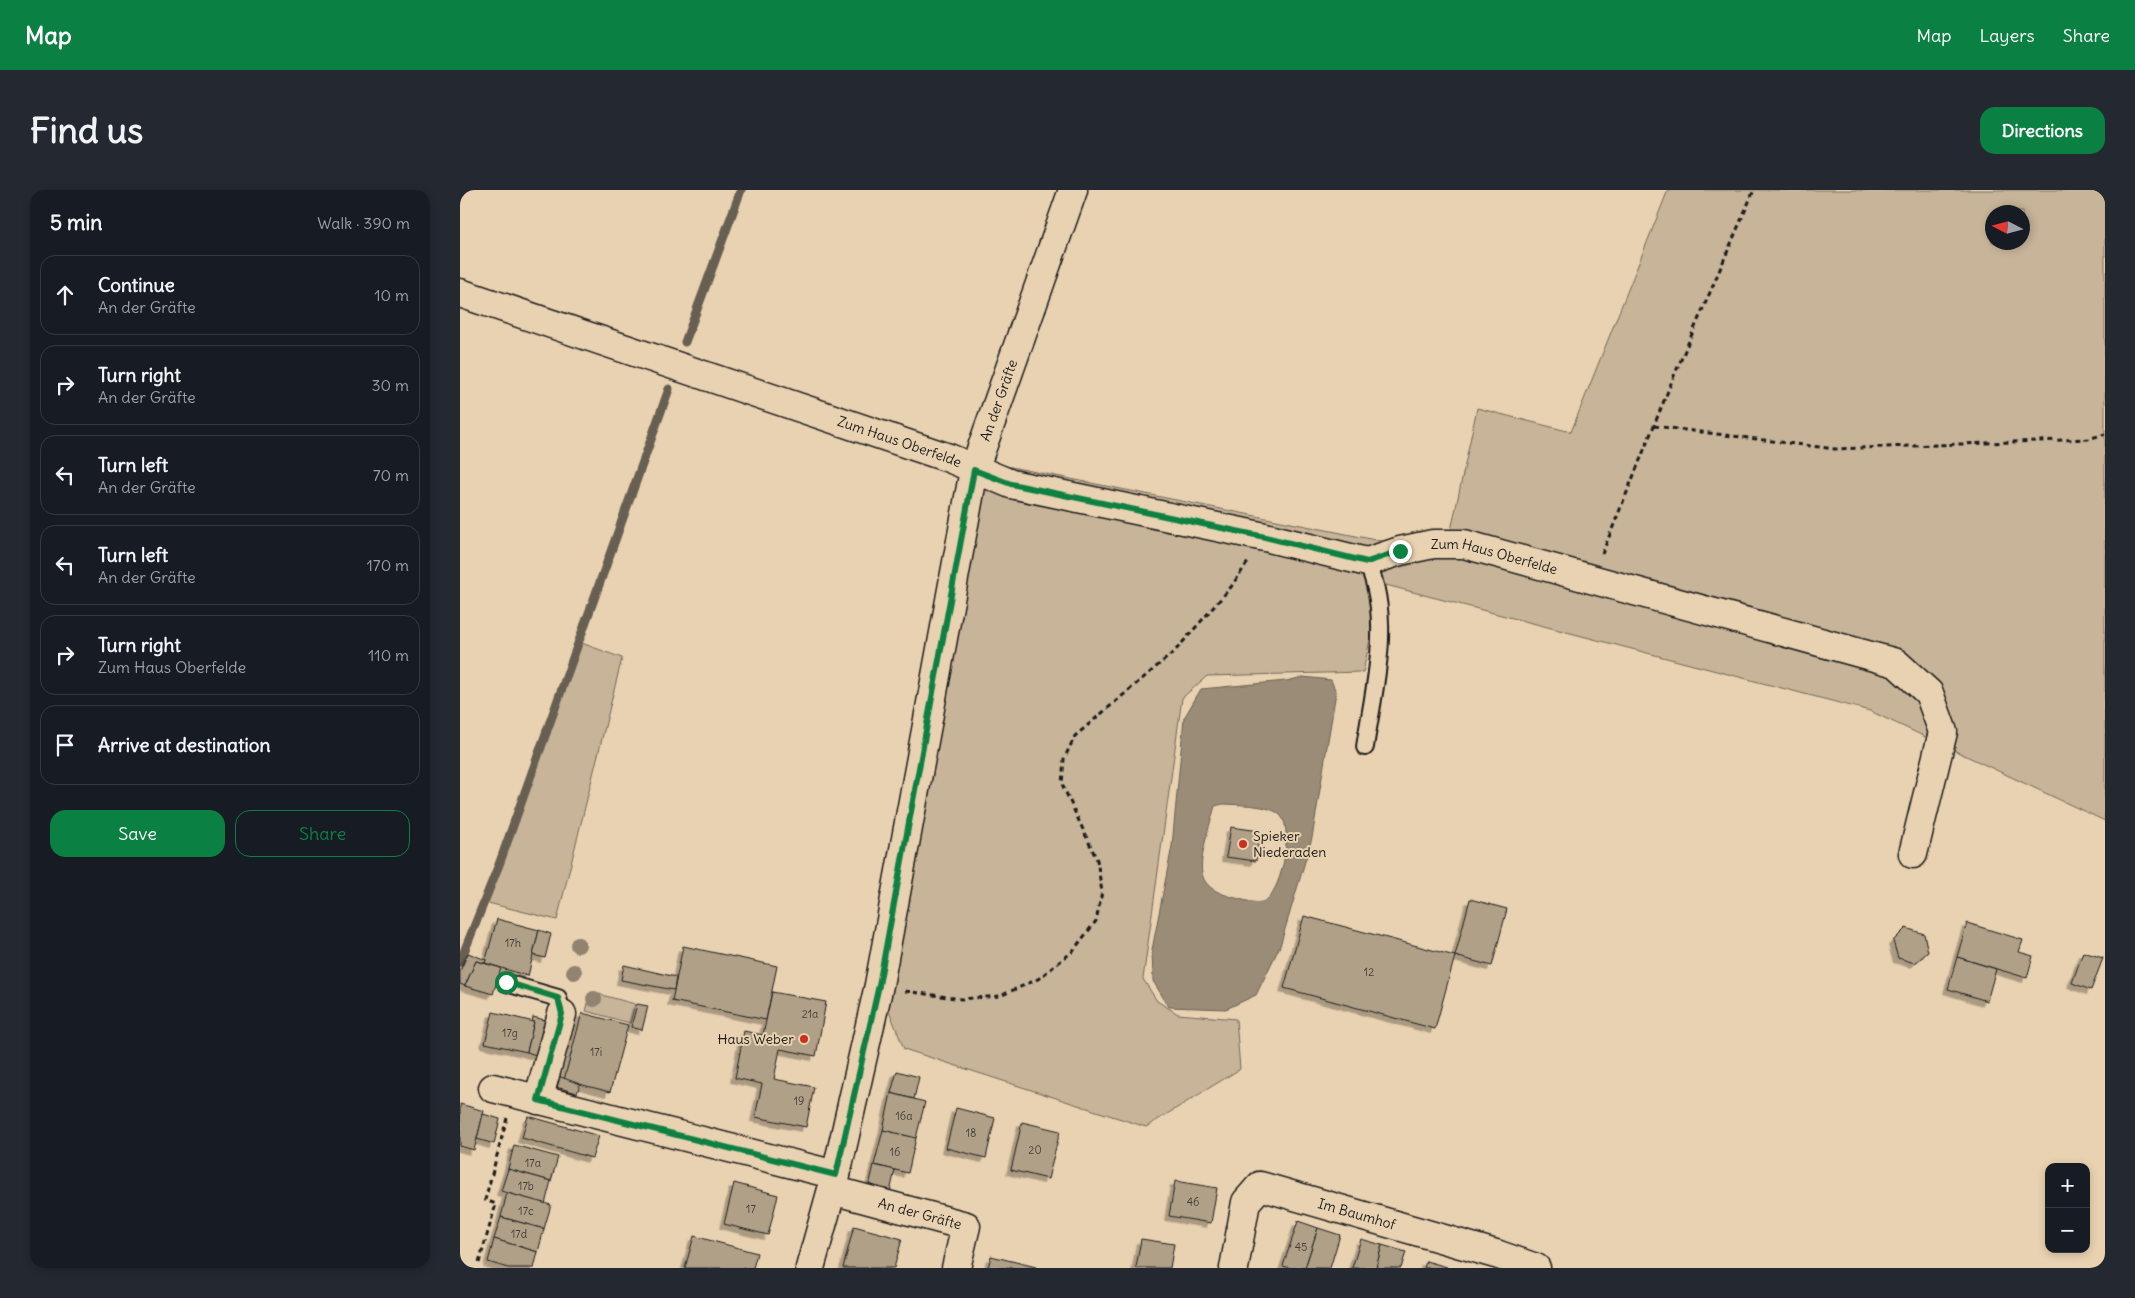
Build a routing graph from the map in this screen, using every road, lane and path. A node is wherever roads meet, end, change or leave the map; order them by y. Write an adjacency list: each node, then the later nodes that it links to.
1 (1073, 190): 6 (street, An der Gräfte)
2 (1754, 190): 4 (path)
3 (460, 293): 6 (street, Zum Haus Oberfelde)
4 (1654, 426): 5 (path); 9 (path)
5 (2105, 434)
6 (974, 470): 7 (street, Zum Haus Oberfelde); 16 (street, An der Gräfte)
7 (1265, 537): 8 (street, Zum Haus Oberfelde); 13 (path)
8 (1367, 562): 9 (street, Zum Haus Oberfelde); 10 (lane)
9 (1592, 578): 11 (street, Zum Haus Oberfelde)
10 (1365, 747)
11 (1913, 854)
12 (506, 982): 14 (lane)
13 (913, 992)
14 (562, 1014): 15 (street)
15 (519, 1092): 16 (street, An der Gräfte); 17 (path)
16 (834, 1182): 18 (street, An der Gräfte); 19 (street, An der Gräfte)
17 (479, 1263)
18 (810, 1268)
19 (956, 1268)
20 (1234, 1268): 21 (street, Im Baumhof)
21 (1536, 1268)

